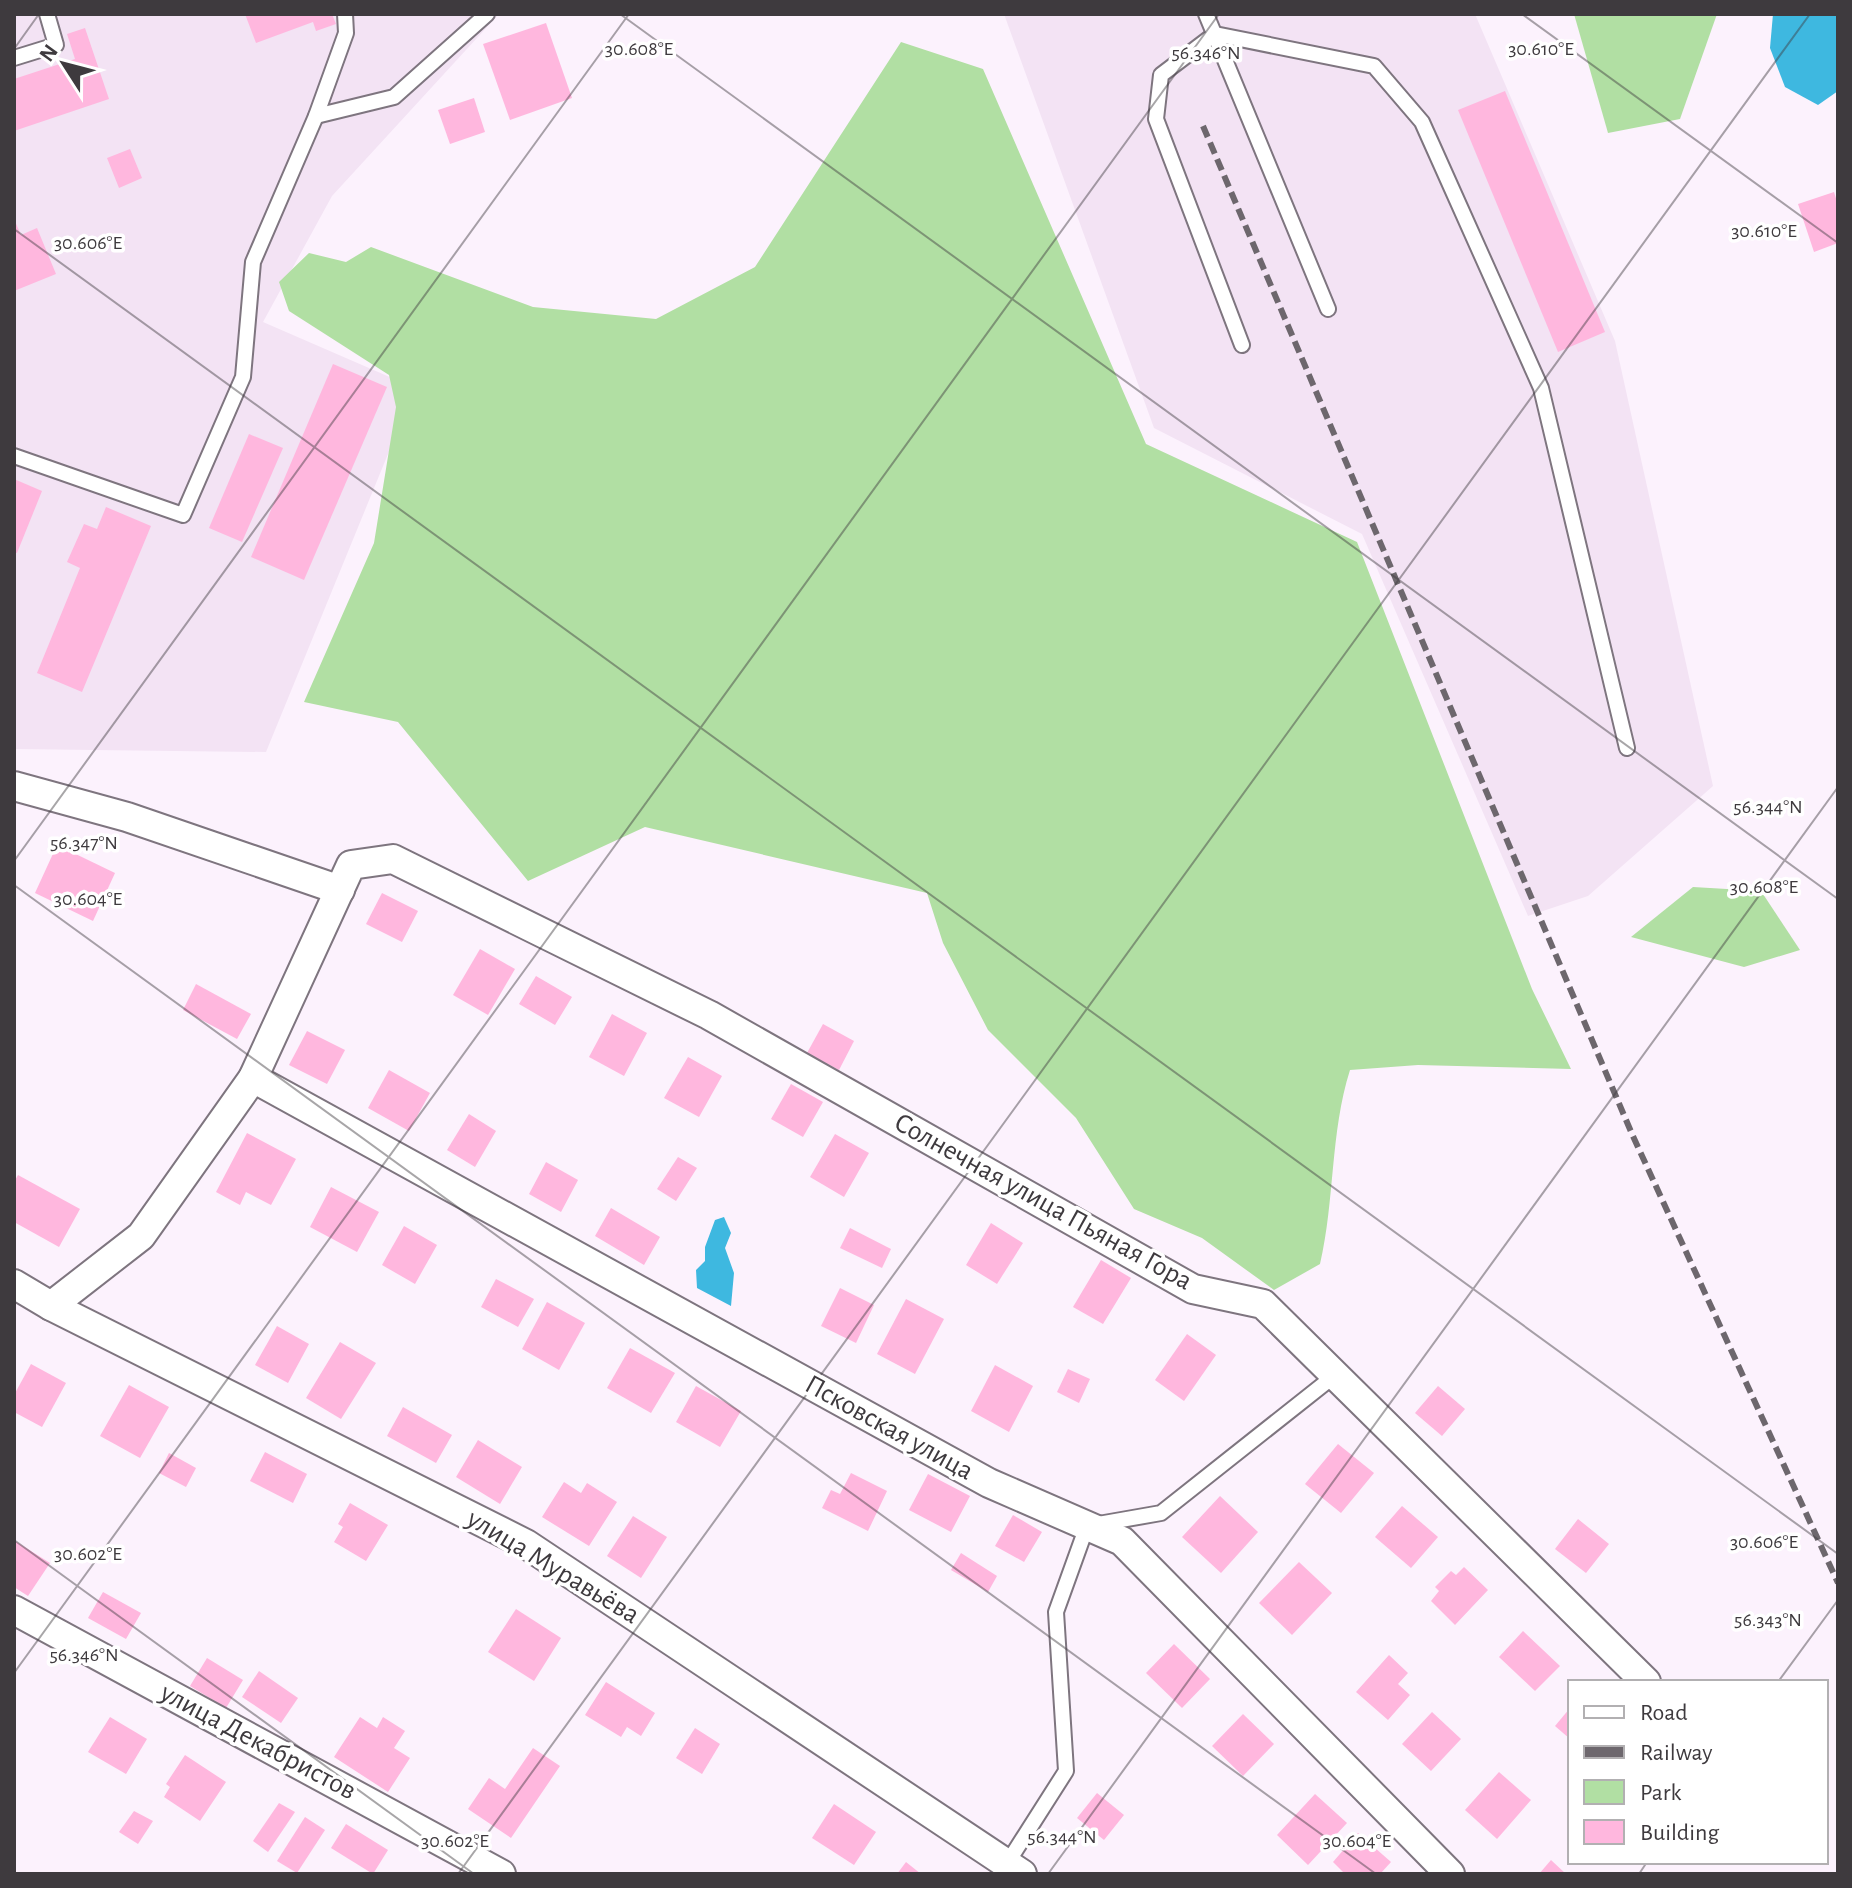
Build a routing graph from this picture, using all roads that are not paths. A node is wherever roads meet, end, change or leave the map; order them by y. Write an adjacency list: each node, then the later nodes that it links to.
1 (47, 14): 6 (lane)
2 (345, 14): 7 (lane)
3 (487, 14): 7 (lane)
4 (1206, 14): 5 (lane)
5 (1215, 34): 8 (lane); 9 (lane); 11 (lane)
6 (14, 58)
7 (316, 116): 10 (lane)
8 (1328, 309)
9 (1242, 345)
10 (14, 456)
11 (1627, 748)
12 (14, 786): 13 (street)
13 (340, 890): 14 (street); 17 (street, Солнечная улица Пьяная Гора)
14 (253, 1078): 16 (street); 18 (street, Псковская улица)
15 (14, 1284): 16 (street, улица Муравьёва)
16 (51, 1306): 21 (street, улица Муравьёва)
17 (1334, 1376): 18 (lane); 20 (street, Солнечная улица Пьяная Гора)
18 (1087, 1526): 21 (lane); 23 (street, Псковская улица)
19 (14, 1610): 22 (street, улица Декабристов)
20 (1644, 1680)
21 (1015, 1868)
22 (501, 1874)
23 (1450, 1874)

